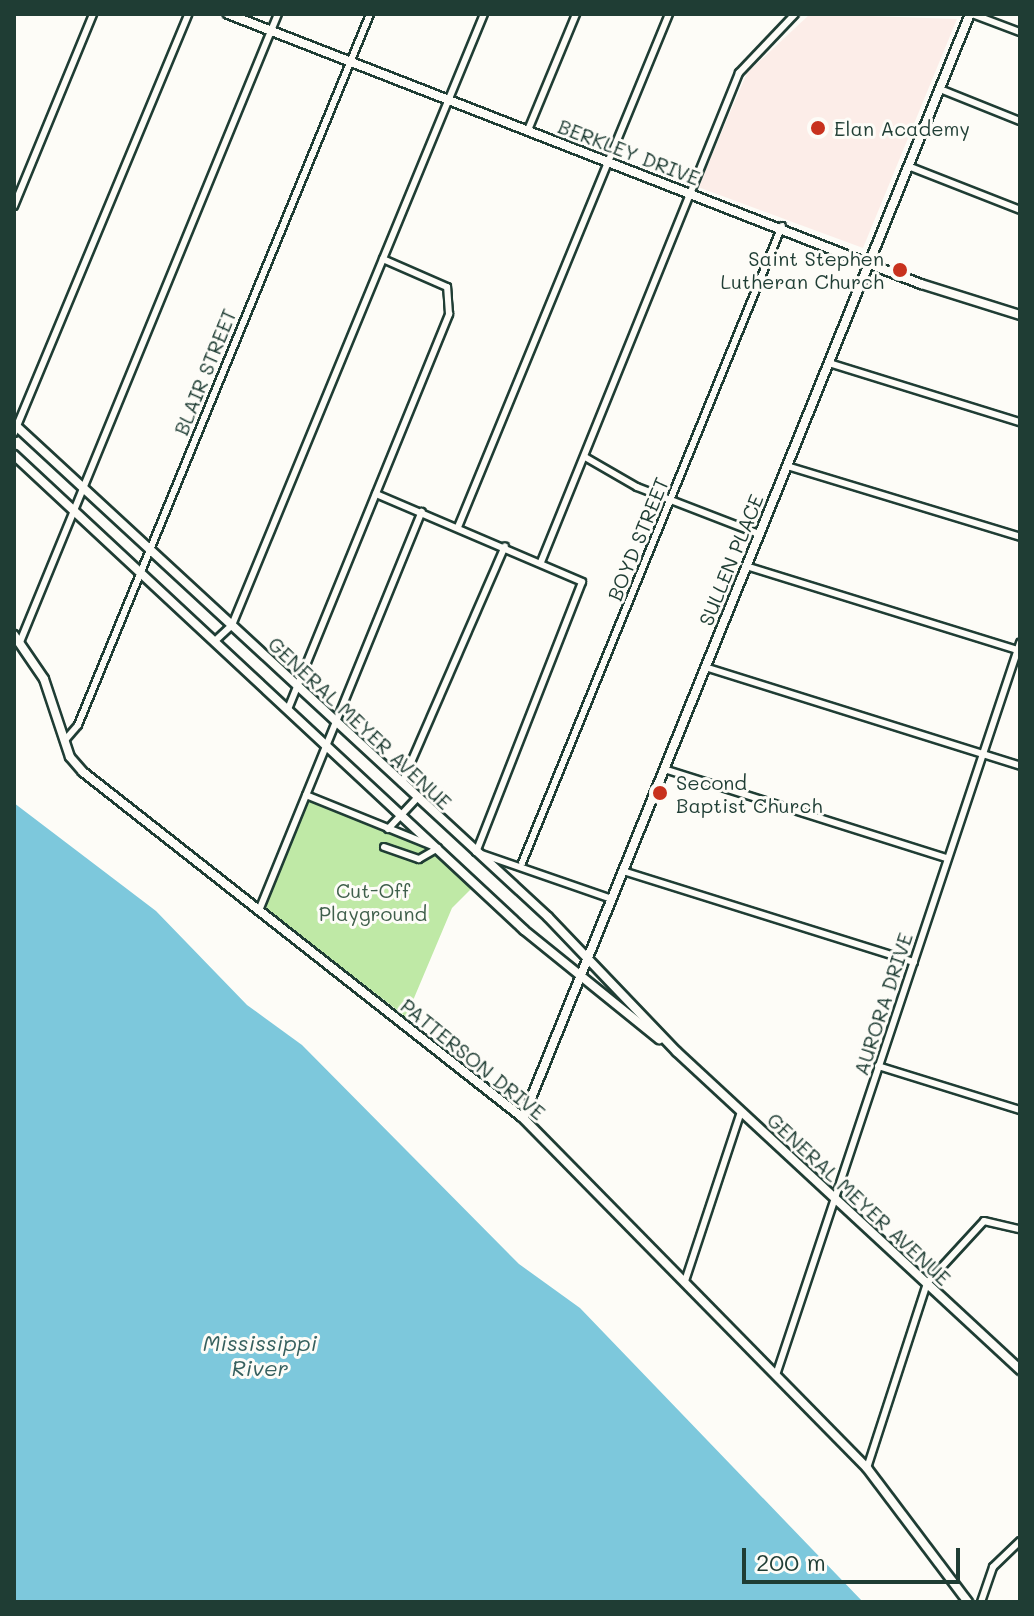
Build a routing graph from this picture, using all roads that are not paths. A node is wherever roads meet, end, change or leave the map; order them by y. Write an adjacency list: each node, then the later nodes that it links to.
1 (93, 14): 21 (street)
2 (188, 14): 29 (street)
3 (228, 14): 11 (street, BERKLEY DRIVE)
4 (278, 14): 11 (street)
5 (370, 14): 13 (street, BLAIR STREET)
6 (484, 14): 15 (street)
7 (576, 14): 17 (street)
8 (669, 14): 18 (street)
9 (795, 14): 20 (street)
10 (971, 14): 12 (street); 14 (street, SULLEN PLACE)
11 (271, 31): 13 (street, BERKLEY DRIVE); 33 (street)
12 (1020, 32)
13 (351, 62): 15 (street, BERKLEY DRIVE); 42 (street, BLAIR STREET)
14 (940, 89): 16 (street); 19 (street, SULLEN PLACE)
15 (450, 100): 17 (street, BERKLEY DRIVE); 24 (street)
16 (1020, 121)
17 (528, 130): 18 (street, BERKLEY DRIVE)
18 (610, 161): 20 (street, BERKLEY DRIVE); 38 (street)
19 (908, 166): 22 (street); 25 (street, SULLEN PLACE)
20 (692, 193): 23 (street, BERKLEY DRIVE); 31 (street)
21 (14, 206)
22 (1020, 210)
23 (782, 226): 25 (street, BERKLEY DRIVE); 35 (street, BOYD STREET)
24 (383, 259): 34 (street); 46 (street)
25 (870, 259): 26 (street, BERKLEY DRIVE); 27 (street, SULLEN PLACE)
26 (1020, 315)
27 (829, 363): 28 (street); 32 (street, SULLEN PLACE)
28 (1020, 422)
29 (15, 428): 33 (street, GENERAL MEYER AVENUE)
30 (14, 455): 36 (street, GENERAL MEYER AVENUE)
31 (585, 457): 35 (street); 43 (street)
32 (787, 466): 39 (street, SULLEN PLACE); 40 (street)
33 (84, 488): 36 (street); 42 (street, GENERAL MEYER AVENUE)
34 (376, 494): 37 (street); 51 (street)
35 (671, 500): 39 (street); 68 (street, BOYD STREET)
36 (75, 510): 45 (street, GENERAL MEYER AVENUE); 47 (street)
37 (422, 512): 38 (street); 53 (street)
38 (458, 527): 41 (street)
39 (759, 534): 44 (street, SULLEN PLACE)
40 (1020, 537)
41 (505, 546): 43 (street); 59 (street)
42 (149, 549): 45 (street, BLAIR STREET); 46 (street, GENERAL MEYER AVENUE)
43 (541, 562): 66 (street)
44 (746, 566): 49 (street); 50 (street, SULLEN PLACE)
45 (140, 571): 48 (street, GENERAL MEYER AVENUE); 54 (street, BLAIR STREET)
46 (232, 625): 48 (street); 51 (street, GENERAL MEYER AVENUE)
47 (17, 638): 54 (street, PATTERSON DRIVE)
48 (215, 641): 52 (street, GENERAL MEYER AVENUE)
49 (1019, 648): 56 (street, AURORA DRIVE)
50 (705, 667): 56 (street); 58 (street, SULLEN PLACE)
51 (297, 685): 52 (street); 53 (street, GENERAL MEYER AVENUE)
52 (288, 709): 55 (street, GENERAL MEYER AVENUE)
53 (336, 723): 55 (street); 59 (street, GENERAL MEYER AVENUE)
54 (66, 739): 73 (street, PATTERSON DRIVE)
55 (327, 744): 60 (street); 62 (street, GENERAL MEYER AVENUE)
56 (983, 755): 57 (street); 67 (street, AURORA DRIVE)
57 (1020, 766)
58 (664, 769): 67 (street); 69 (street, SULLEN PLACE)
59 (402, 783): 61 (street, GENERAL MEYER AVENUE)
60 (306, 795): 63 (street); 73 (street)
61 (417, 798): 62 (street); 66 (street, GENERAL MEYER AVENUE)
62 (401, 814): 63 (street); 65 (street, GENERAL MEYER AVENUE)
63 (388, 829): 65 (street)
64 (384, 847): 65 (street)
65 (438, 848): 71 (street, GENERAL MEYER AVENUE)
66 (476, 852): 68 (street); 70 (street, GENERAL MEYER AVENUE)
67 (947, 858): 75 (street, AURORA DRIVE)
68 (522, 863): 72 (street)
69 (623, 871): 72 (street, SULLEN PLACE); 75 (street)
70 (499, 875): 71 (street); 74 (street, GENERAL MEYER AVENUE)
71 (483, 889): 76 (street, GENERAL MEYER AVENUE)
72 (612, 899): 74 (street, SULLEN PLACE)
73 (260, 908): 81 (street, PATTERSON DRIVE)
74 (588, 956): 76 (street, SULLEN PLACE); 77 (street, GENERAL MEYER AVENUE)
75 (914, 962): 78 (street, AURORA DRIVE)
76 (580, 974): 77 (street, GENERAL MEYER AVENUE); 81 (street, SULLEN PLACE)
77 (677, 1052): 80 (street, GENERAL MEYER AVENUE)
78 (878, 1066): 79 (street); 82 (street, AURORA DRIVE)
79 (1020, 1110)
80 (741, 1112): 82 (street, GENERAL MEYER AVENUE); 84 (street)
81 (523, 1118): 84 (street, PATTERSON DRIVE)
82 (834, 1199): 85 (street, GENERAL MEYER AVENUE); 87 (street, AURORA DRIVE)
83 (1020, 1229): 85 (street)
84 (685, 1281): 87 (street, PATTERSON DRIVE)
85 (927, 1283): 86 (street, GENERAL MEYER AVENUE); 88 (street)
86 (1020, 1370)
87 (776, 1375): 88 (street, PATTERSON DRIVE)
88 (867, 1468): 90 (street, PATTERSON DRIVE)
89 (1020, 1541): 91 (street)
90 (968, 1602)
91 (981, 1602)

